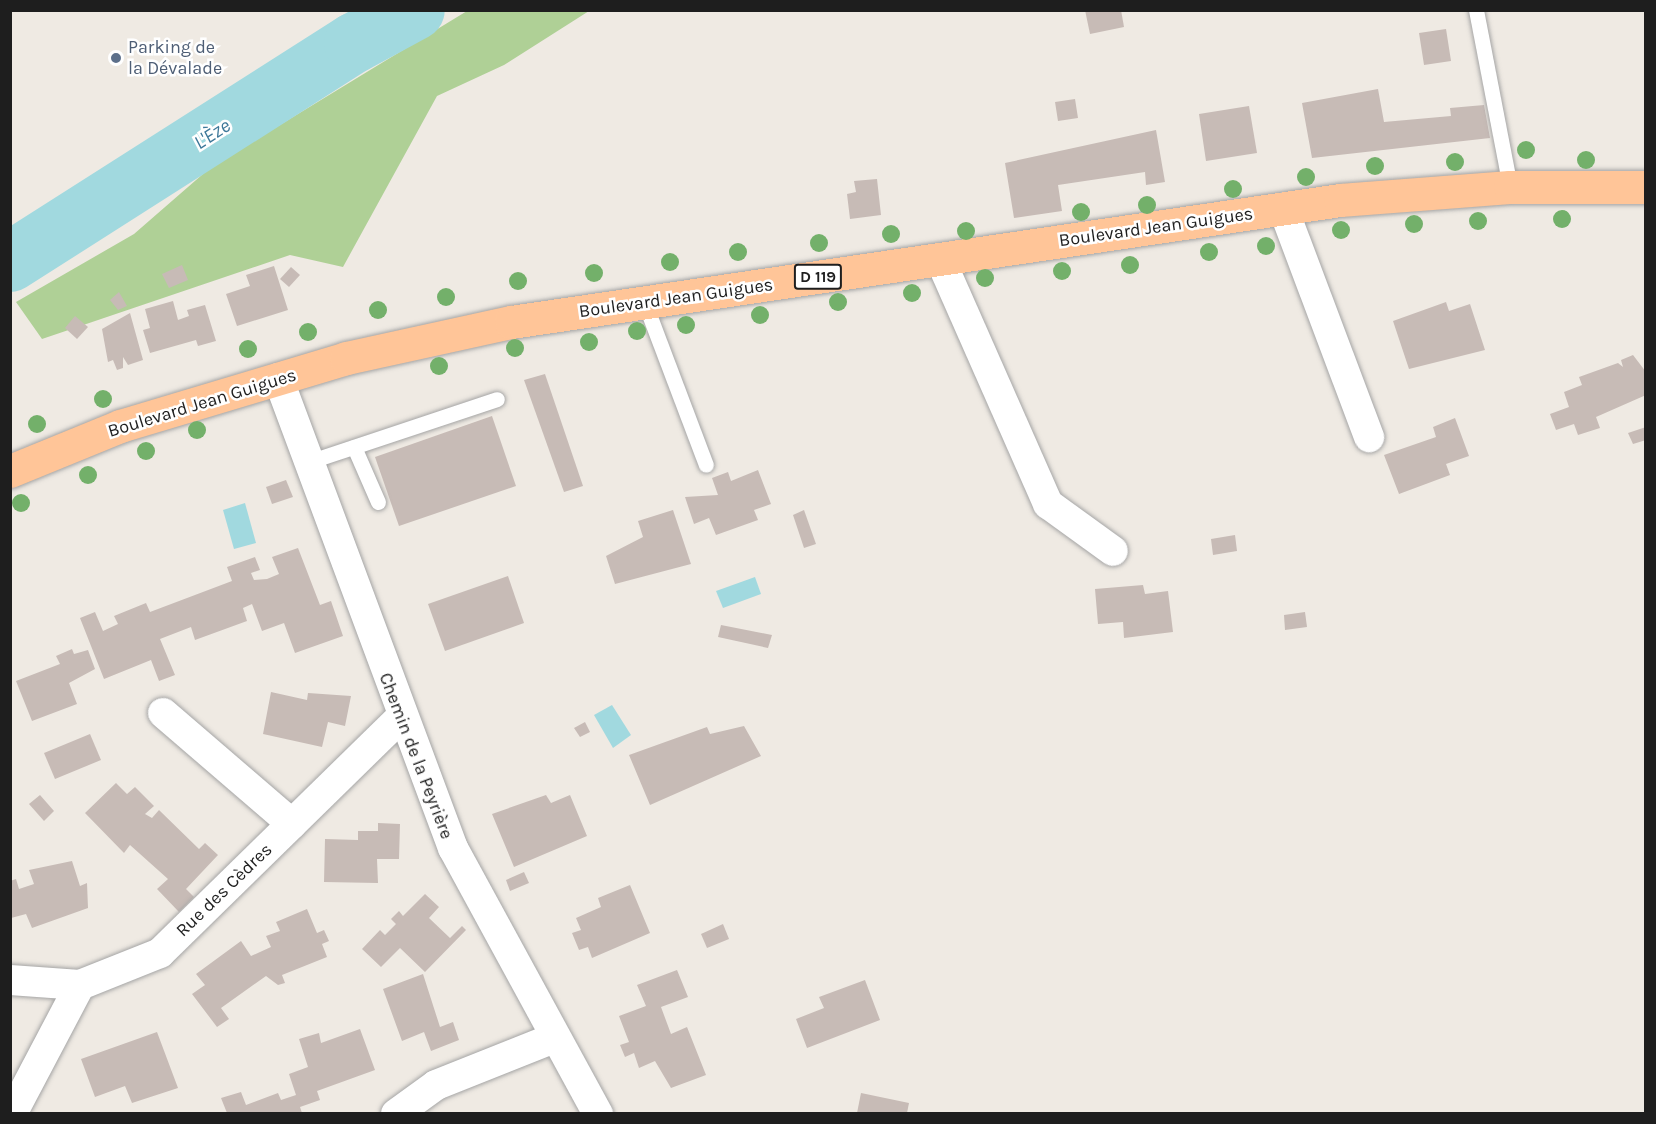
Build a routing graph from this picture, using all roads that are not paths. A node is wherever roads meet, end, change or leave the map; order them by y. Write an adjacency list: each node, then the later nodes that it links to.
1 (1476, 10): 2 (lane)
2 (1510, 187): 3 (main road, Boulevard Jean Guigues / D 119); 4 (main road, Boulevard Jean Guigues / D 119)
3 (1646, 187)
4 (1283, 208): 5 (main road, Boulevard Jean Guigues / D 119); 9 (street)
5 (940, 259): 6 (main road, Boulevard Jean Guigues / D 119); 15 (street)
6 (645, 301): 7 (main road, Boulevard Jean Guigues / D 119); 12 (lane)
7 (279, 378): 11 (street, Chemin de la Peyrière); 13 (main road, Boulevard Jean Guigues / D 119)
8 (497, 399): 10 (lane)
9 (1369, 437)
10 (354, 447): 11 (lane); 14 (lane)
11 (308, 462): 17 (street, Chemin de la Peyrière)
12 (706, 465)
13 (10, 471)
14 (378, 502)
15 (1113, 550)
16 (163, 713): 18 (street)
17 (400, 718): 18 (street, Rue des Cèdres); 21 (street, Chemin de la Peyrière)
18 (292, 824): 20 (street, Rue des Cèdres)
19 (10, 980): 20 (street, Rue des Cèdres)
20 (80, 985): 22 (street)
21 (554, 1038): 23 (street); 24 (street, Chemin de la Peyrière)
22 (12, 1113)
23 (396, 1113)
24 (598, 1113)

